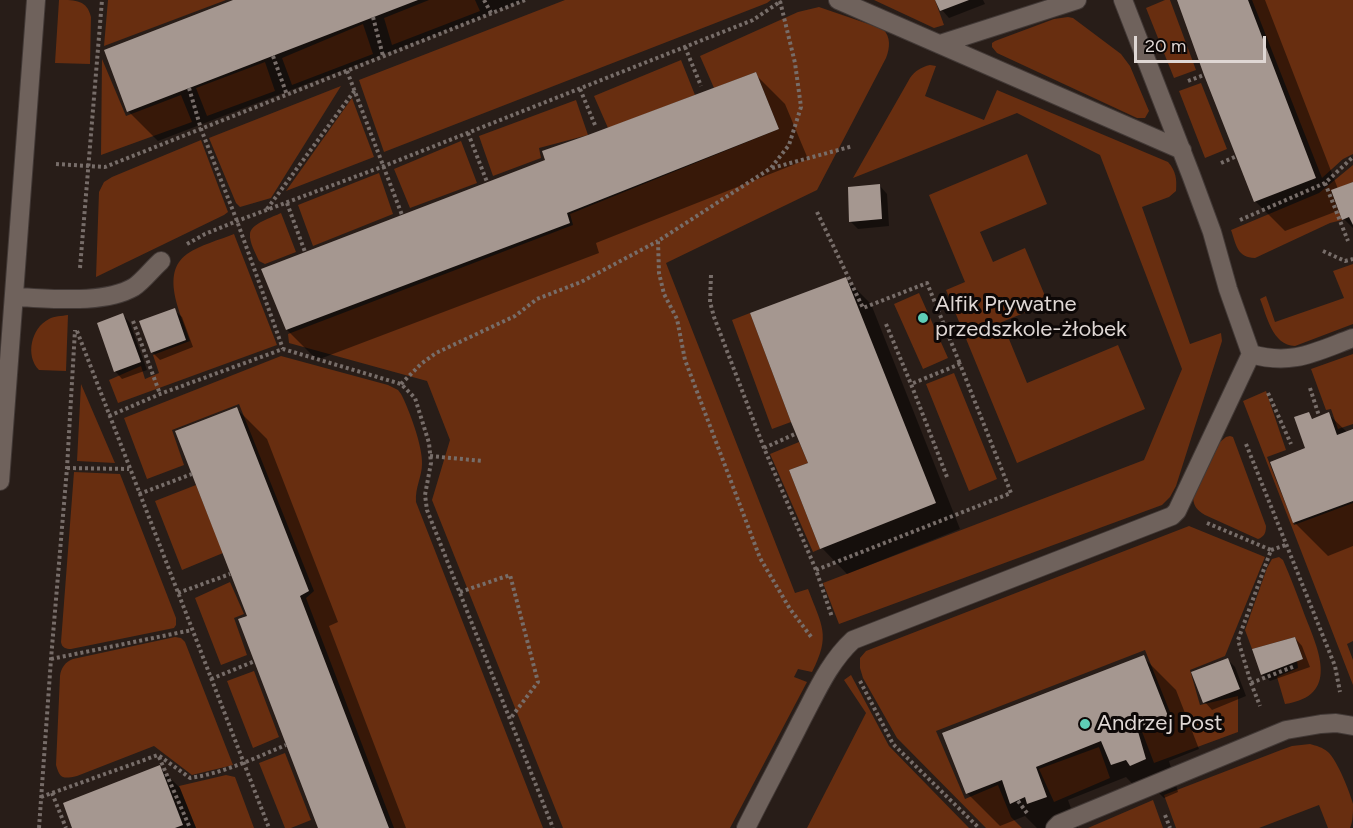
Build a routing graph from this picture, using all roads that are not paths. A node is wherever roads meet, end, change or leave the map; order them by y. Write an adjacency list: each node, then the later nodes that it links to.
1 (36, 0): 8 (street)
2 (838, 0): 5 (street)
3 (1077, 0): 5 (street)
4 (1123, 0): 6 (street)
5 (940, 45): 6 (street)
6 (1182, 150): 10 (street)
7 (161, 261): 8 (street)
8 (14, 297): 11 (street)
9 (1353, 338): 10 (street)
10 (1251, 354): 13 (street)
11 (0, 481)
12 (1350, 726): 14 (street)
13 (746, 828)
14 (1055, 828)

